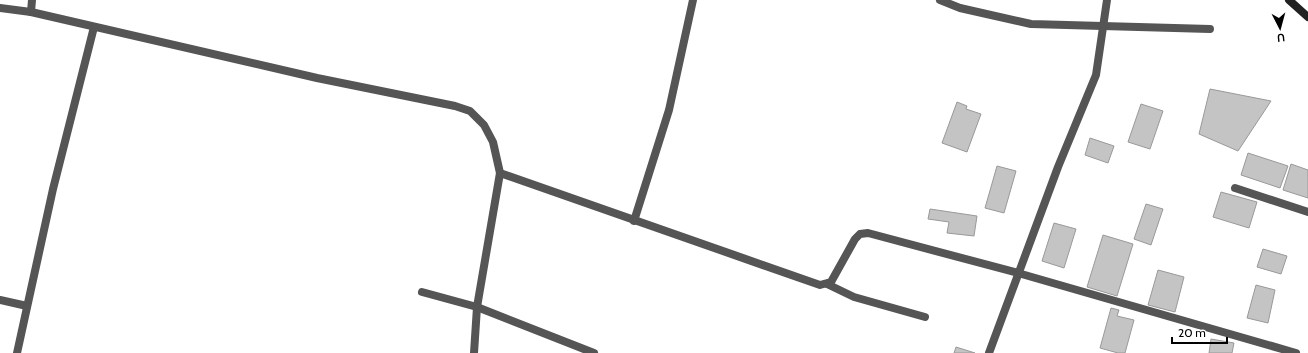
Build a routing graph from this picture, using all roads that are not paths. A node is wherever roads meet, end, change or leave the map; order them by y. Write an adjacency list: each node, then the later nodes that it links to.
1 (32, 0): 7 (street)
2 (693, 0): 15 (street)
3 (940, 0): 9 (street)
4 (1107, 0): 9 (street)
5 (1289, 0): 8 (street)
6 (0, 8): 7 (street)
7 (30, 12): 10 (street)
8 (1308, 18)
9 (1104, 26): 11 (street); 16 (street)
10 (94, 27): 12 (street); 20 (street)
11 (1210, 29)
12 (500, 173): 15 (street); 21 (street)
13 (1235, 188): 14 (street)
14 (1308, 212)
15 (634, 221): 17 (street)
16 (1018, 273): 17 (street); 26 (street); 27 (street)
17 (827, 284): 22 (street)
18 (422, 292): 21 (street)
19 (0, 300): 20 (street)
20 (27, 306): 23 (street)
21 (477, 307): 24 (street); 25 (street)
22 (925, 317)
23 (18, 353)
24 (474, 353)
25 (594, 353)
26 (989, 353)
27 (1296, 353)

